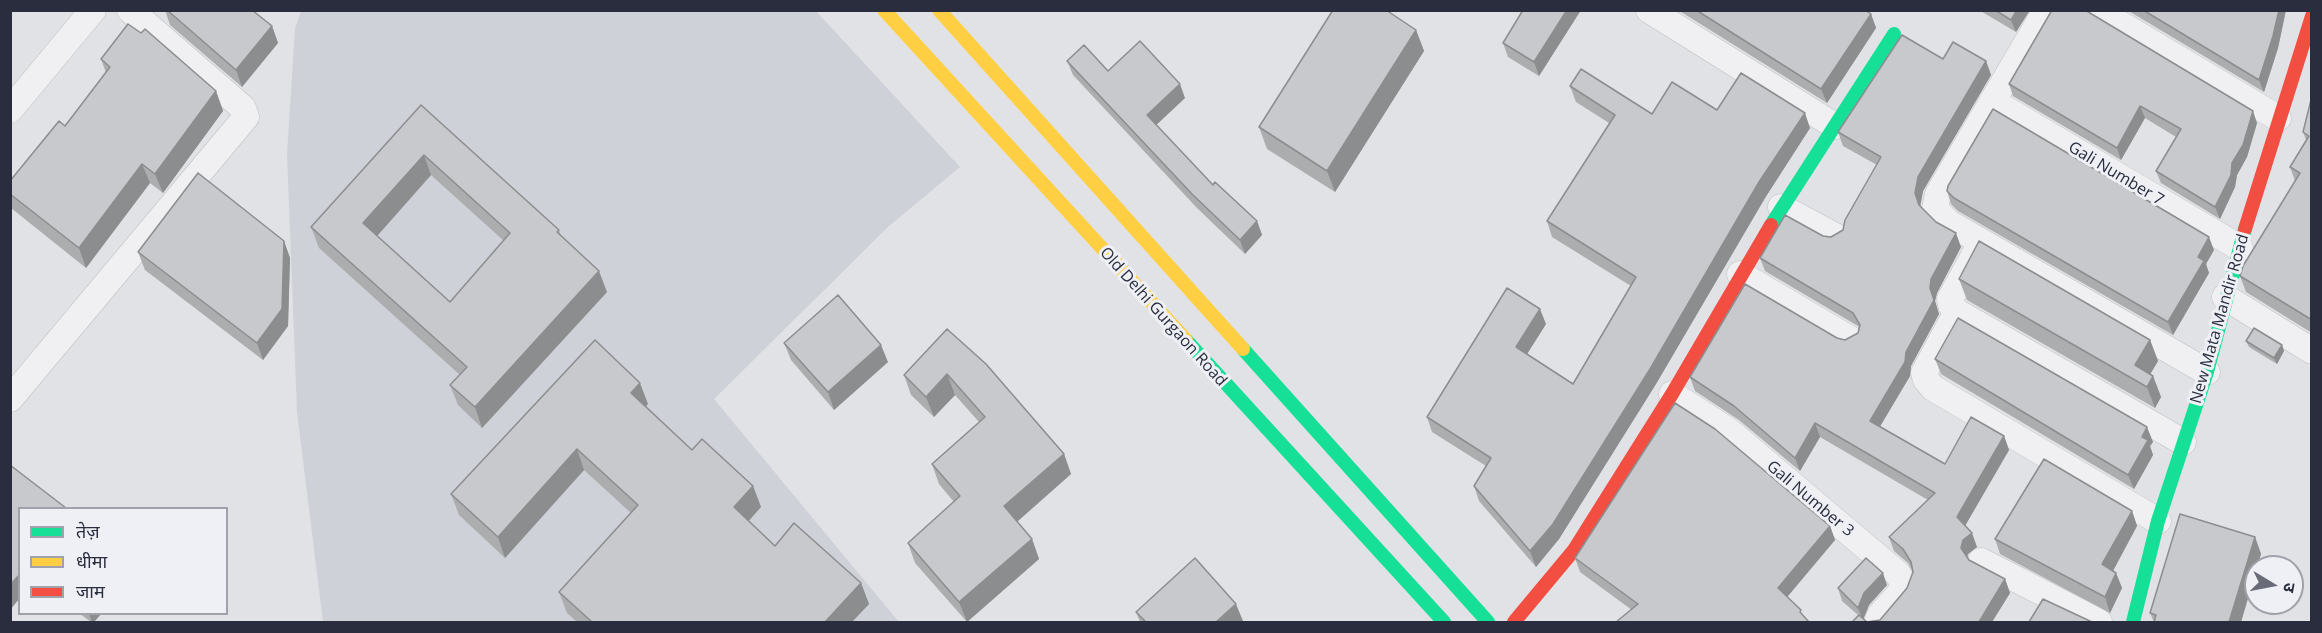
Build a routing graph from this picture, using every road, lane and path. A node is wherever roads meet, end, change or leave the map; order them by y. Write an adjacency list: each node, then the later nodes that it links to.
1 (93, 10): 11 (street)
2 (130, 10): 27 (street)
3 (884, 10): 15 (main road, Old Delhi Gurgaon Road)
4 (939, 10): 14 (main road)
5 (1649, 10): 13 (street)
6 (2046, 10): 10 (street)
7 (2097, 10): 12 (street)
8 (2312, 16): 12 (main road, New Mata Mandir Road)
9 (1894, 34): 13 (main road)
10 (1992, 101): 18 (street); 19 (street, Gali Number 7)
11 (10, 110)
12 (2278, 118): 19 (main road, New Mata Mandir Road)
13 (1835, 126): 16 (main road)
14 (1088, 176): 15 (street); 32 (main road)
15 (1059, 202): 31 (main road, Old Delhi Gurgaon Road)
16 (1781, 207): 17 (street); 20 (main road)
17 (1835, 236)
18 (1981, 241): 22 (street); 25 (street)
19 (2240, 248): 21 (main road, New Mata Mandir Road)
20 (1740, 274): 23 (street); 26 (main road)
21 (2225, 297): 24 (street); 25 (main road, New Mata Mandir Road)
22 (1957, 312): 28 (street); 29 (street)
23 (1850, 339)
24 (2312, 351)
25 (2207, 372): 28 (main road, New Mata Mandir Road)
26 (1672, 394): 33 (main road); 34 (street, Gali Number 3)
27 (10, 399)
28 (2183, 442): 29 (main road, New Mata Mandir Road)
29 (2158, 521): 36 (main road, New Mata Mandir Road)
30 (1982, 561): 35 (street)
31 (1444, 622)
32 (1488, 622)
33 (1514, 622)
34 (1877, 622)
35 (2099, 622)
36 (2133, 622)

